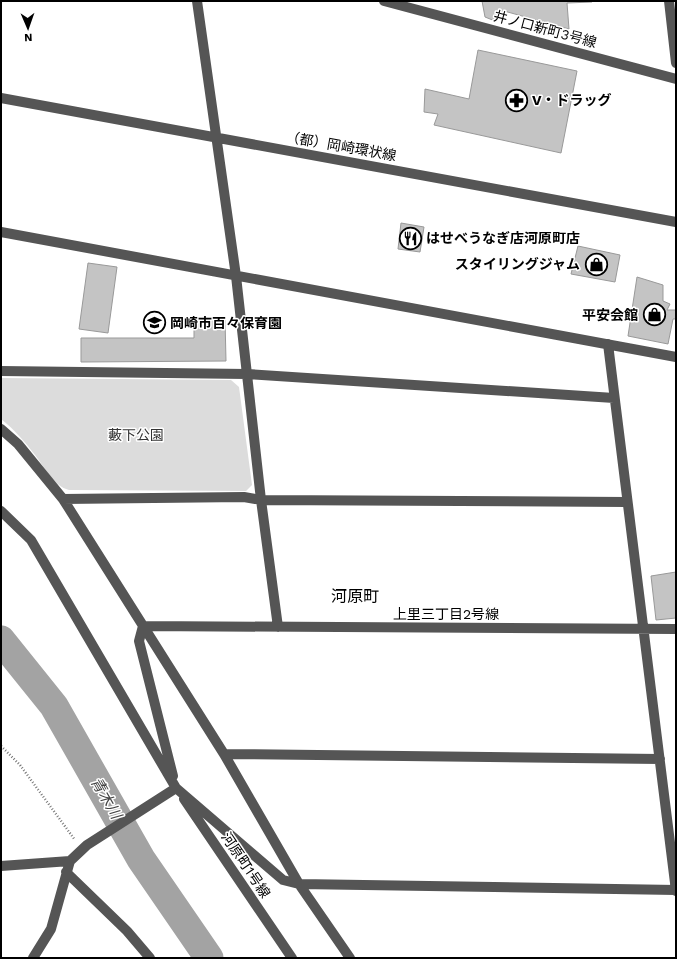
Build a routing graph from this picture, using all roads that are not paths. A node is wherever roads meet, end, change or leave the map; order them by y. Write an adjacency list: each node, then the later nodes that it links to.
1 (197, 1): 7 (street)
2 (384, 1): 5 (street, 井ノ口新町3号線)
3 (669, 1): 4 (street)
4 (676, 63)
5 (676, 79)
6 (1, 98): 7 (street, （都）岡崎環状線)
7 (215, 137): 8 (street, （都）岡崎環状線); 10 (street)
8 (676, 222)
9 (1, 232): 10 (street)
10 (236, 276): 11 (street); 14 (street)
11 (608, 344): 12 (street); 15 (street)
12 (676, 357)
13 (1, 371): 14 (street)
14 (247, 374): 15 (street); 18 (street)
15 (614, 398): 19 (street)
16 (1, 429): 17 (street)
17 (63, 499): 18 (street); 21 (street)
18 (261, 500): 19 (street); 22 (street)
19 (627, 502): 23 (street)
20 (1, 511): 27 (street, 河原町1号線)
21 (143, 626): 22 (street, 上里三丁目2号線); 25 (street); 27 (street)
22 (278, 627): 23 (street, 上里三丁目2号線)
23 (643, 629): 24 (street, 上里三丁目2号線); 26 (street)
24 (676, 629)
25 (224, 754): 26 (street); 31 (street)
26 (660, 759): 32 (street)
27 (176, 788): 28 (street); 31 (street); 35 (street, 河原町1号線)
28 (70, 861): 29 (street); 30 (street)
29 (1, 866)
30 (66, 872): 33 (street); 34 (street)
31 (300, 884): 32 (street); 36 (street)
32 (676, 890)
33 (33, 958)
34 (150, 958)
35 (292, 958)
36 (350, 958)

